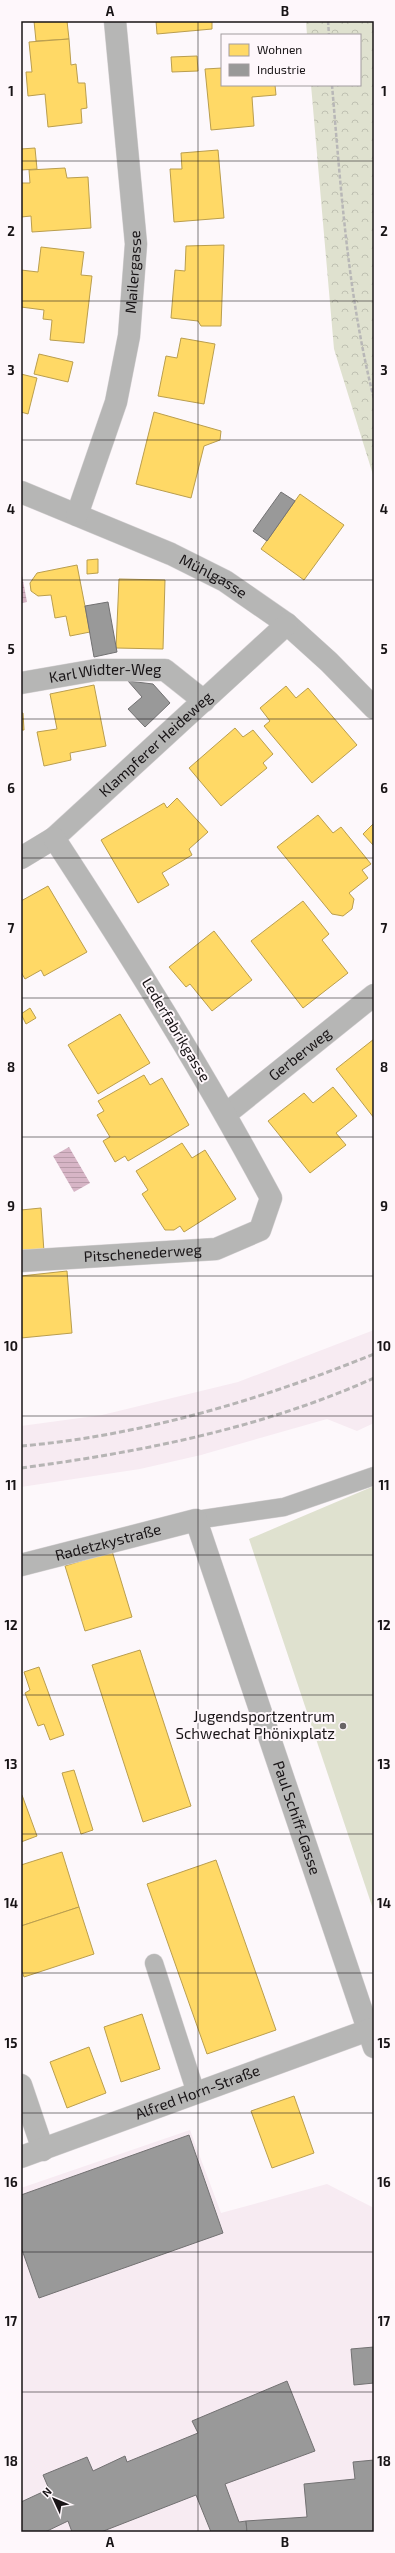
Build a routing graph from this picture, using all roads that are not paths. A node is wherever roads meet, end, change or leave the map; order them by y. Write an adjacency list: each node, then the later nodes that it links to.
1 (114, 21): 3 (street, Mailergasse)
2 (21, 492): 3 (street, Mühlgasse)
3 (77, 516): 4 (street, Mühlgasse)
4 (286, 624): 6 (street, Klampferer Heideweg); 7 (street, Mühlgasse)
5 (21, 683): 6 (street, Karl Widter-Weg)
6 (204, 702): 8 (street, Klampferer Heideweg)
7 (374, 708)
8 (54, 838): 9 (street, Klampferer Heideweg); 11 (street, Lederfabrikgasse)
9 (21, 858)
10 (374, 995): 11 (street, Gerberweg)
11 (226, 1114): 12 (street, Lederfabrikgasse)
12 (260, 1230): 13 (street, Pitschenederweg)
13 (21, 1261)
14 (374, 1476): 15 (lane)
15 (196, 1520): 16 (street, Radetzkystraße); 18 (street, Paul Schiff-Gasse)
16 (21, 1565)
17 (154, 1963): 20 (lane)
18 (372, 2035): 20 (street, Alfred Horn-Straße)
19 (21, 2085): 21 (street)
20 (196, 2093): 21 (street, Alfred Horn-Straße)
21 (43, 2150): 22 (street, Alfred Horn-Straße)
22 (21, 2157)

